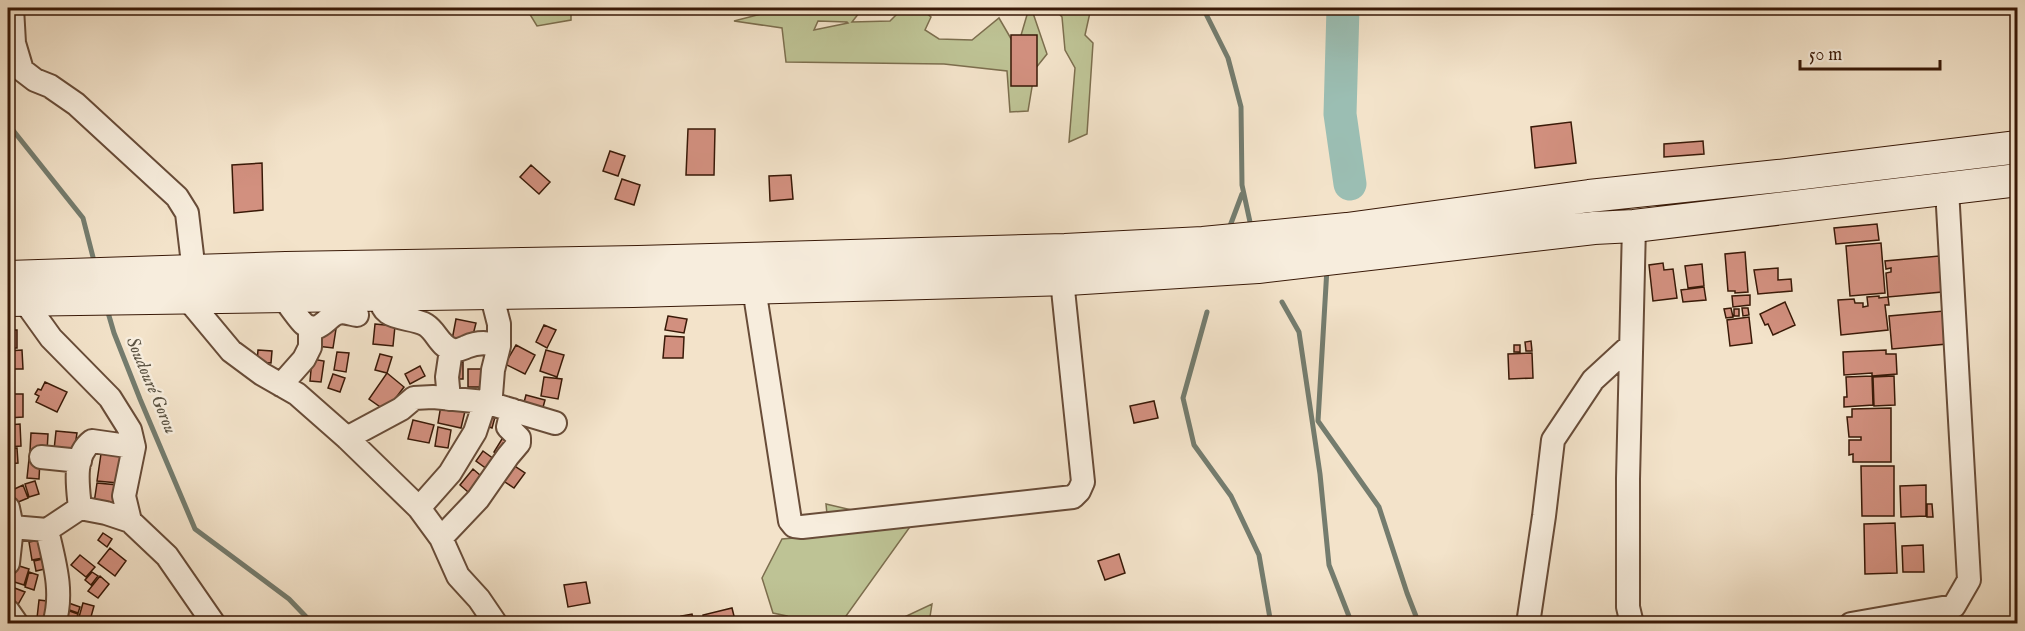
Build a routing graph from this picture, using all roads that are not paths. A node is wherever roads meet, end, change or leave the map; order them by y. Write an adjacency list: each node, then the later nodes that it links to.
1 (12, 8): 11 (street)
2 (2018, 147): 5 (main road)
3 (2018, 180): 4 (main road)
4 (1947, 189): 6 (main road); 44 (street)
5 (1589, 196): 7 (main road); 9 (main road)
6 (1634, 226): 7 (main road); 18 (street)
7 (1594, 228): 9 (main road)
8 (900, 269): 9 (main road); 10 (main road); 13 (main road)
9 (1065, 270): 13 (street)
10 (487, 279): 11 (main road); 13 (main road); 14 (main road); 19 (street)
11 (182, 285): 12 (main road); 15 (main road); 21 (street)
12 (15, 288): 27 (street)
13 (754, 288)
14 (382, 293): 15 (main road); 20 (street)
15 (283, 298): 17 (street)
16 (357, 315): 17 (street)
17 (310, 327): 21 (street)
18 (1631, 345): 42 (street); 43 (street)
19 (499, 346): 20 (street); 23 (street)
20 (451, 350): 22 (street)
21 (281, 385): 26 (street)
22 (449, 399): 23 (street); 26 (street)
23 (485, 402): 24 (street); 31 (street)
24 (512, 410): 25 (street); 35 (street)
25 (555, 423)
26 (347, 438): 31 (street)
27 (134, 447): 29 (street); 33 (street)
28 (41, 457): 29 (street)
29 (80, 461): 30 (street)
30 (80, 508): 33 (street); 34 (street)
31 (418, 508): 35 (street)
32 (10, 517): 34 (street); 36 (street)
33 (130, 522): 40 (street)
34 (47, 530): 39 (street)
35 (441, 538): 41 (street)
36 (8, 562)
37 (8, 611): 38 (street)
38 (17, 624)
39 (54, 624)
40 (214, 624)
41 (496, 624)
42 (1528, 624)
43 (1632, 624)
44 (1851, 624)

